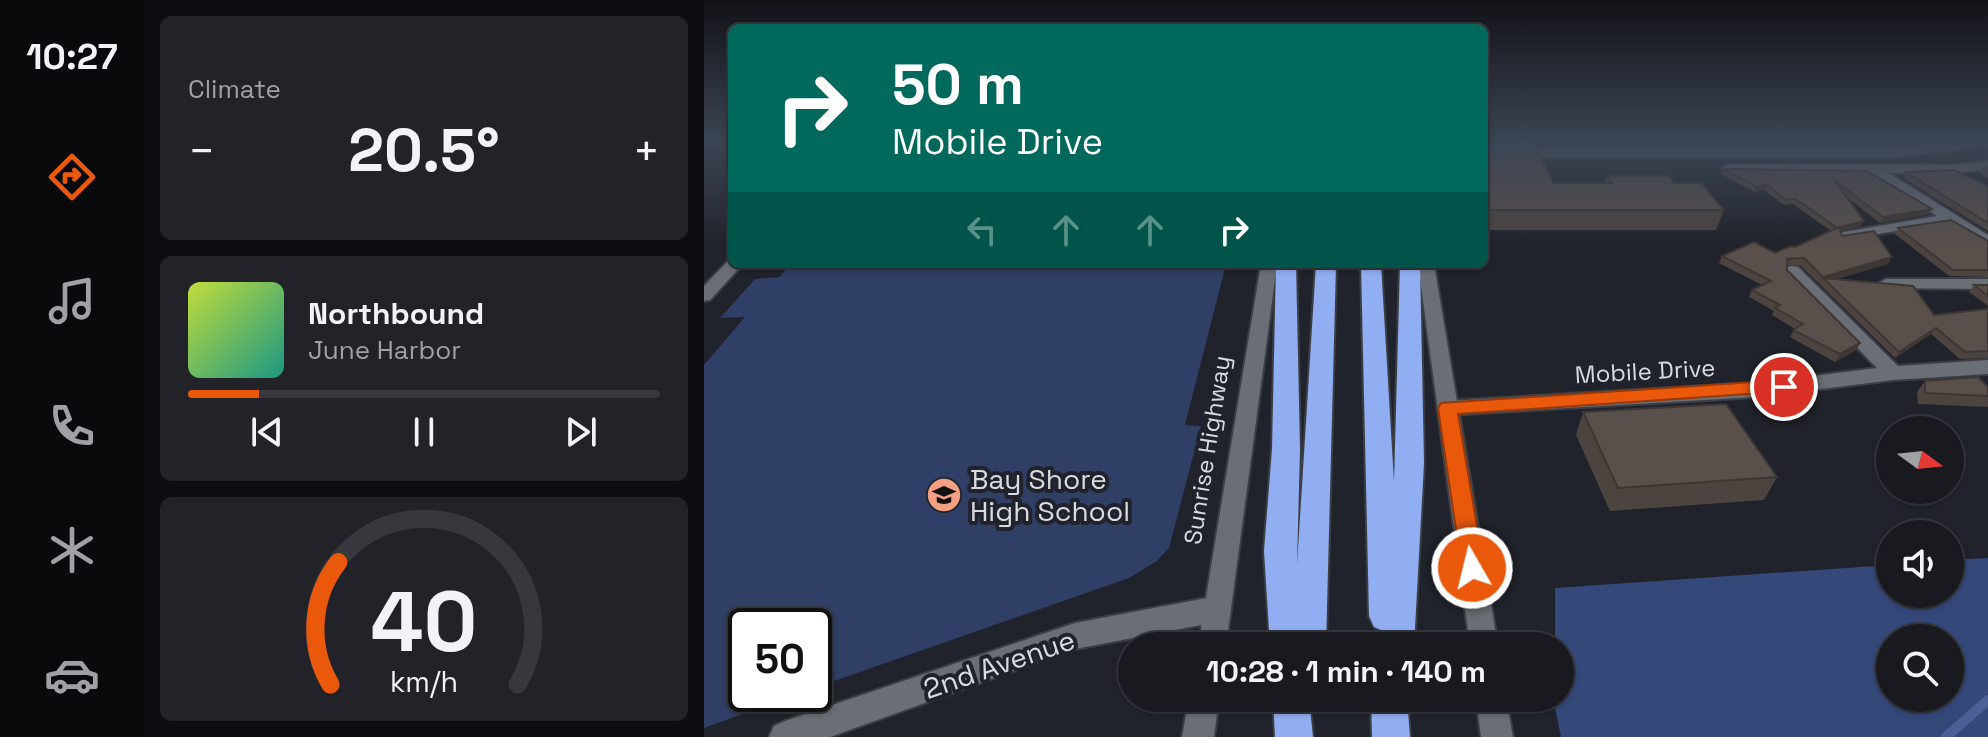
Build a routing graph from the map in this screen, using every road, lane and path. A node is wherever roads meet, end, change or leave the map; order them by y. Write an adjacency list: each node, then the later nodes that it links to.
1 (1888, 178): 4 (street)
2 (1972, 178): 3 (street)
3 (1977, 181)
4 (1951, 218): 5 (street); 6 (street)
5 (1844, 237)
6 (1988, 242)
7 (731, 268): 17 (street)
8 (1268, 268): 21 (street, Sunrise Highway)
9 (1286, 268): 23 (highway)
10 (1326, 268): 24 (highway)
11 (1371, 268): 25 (highway)
12 (1410, 268): 26 (highway)
13 (1427, 268): 20 (street)
14 (1792, 271): 19 (street)
15 (1886, 284): 16 (street)
16 (1988, 284)
17 (704, 296)
18 (1988, 367): 19 (street, Mobile Drive)
19 (1893, 373): 20 (street, Mobile Drive)
20 (1448, 408): 27 (street)
21 (1217, 609): 22 (street, Sunrise Highway); 32 (street, 2nd Avenue)
22 (1214, 632)
23 (1286, 632)
24 (1310, 632)
25 (1386, 632)
26 (1398, 632)
27 (1482, 632)
28 (1202, 712): 33 (street)
29 (1292, 712): 34 (highway)
30 (1306, 712): 35 (highway)
31 (1493, 712): 36 (street)
32 (785, 737)
33 (1198, 737)
34 (1294, 737)
35 (1305, 737)
36 (1497, 737)

